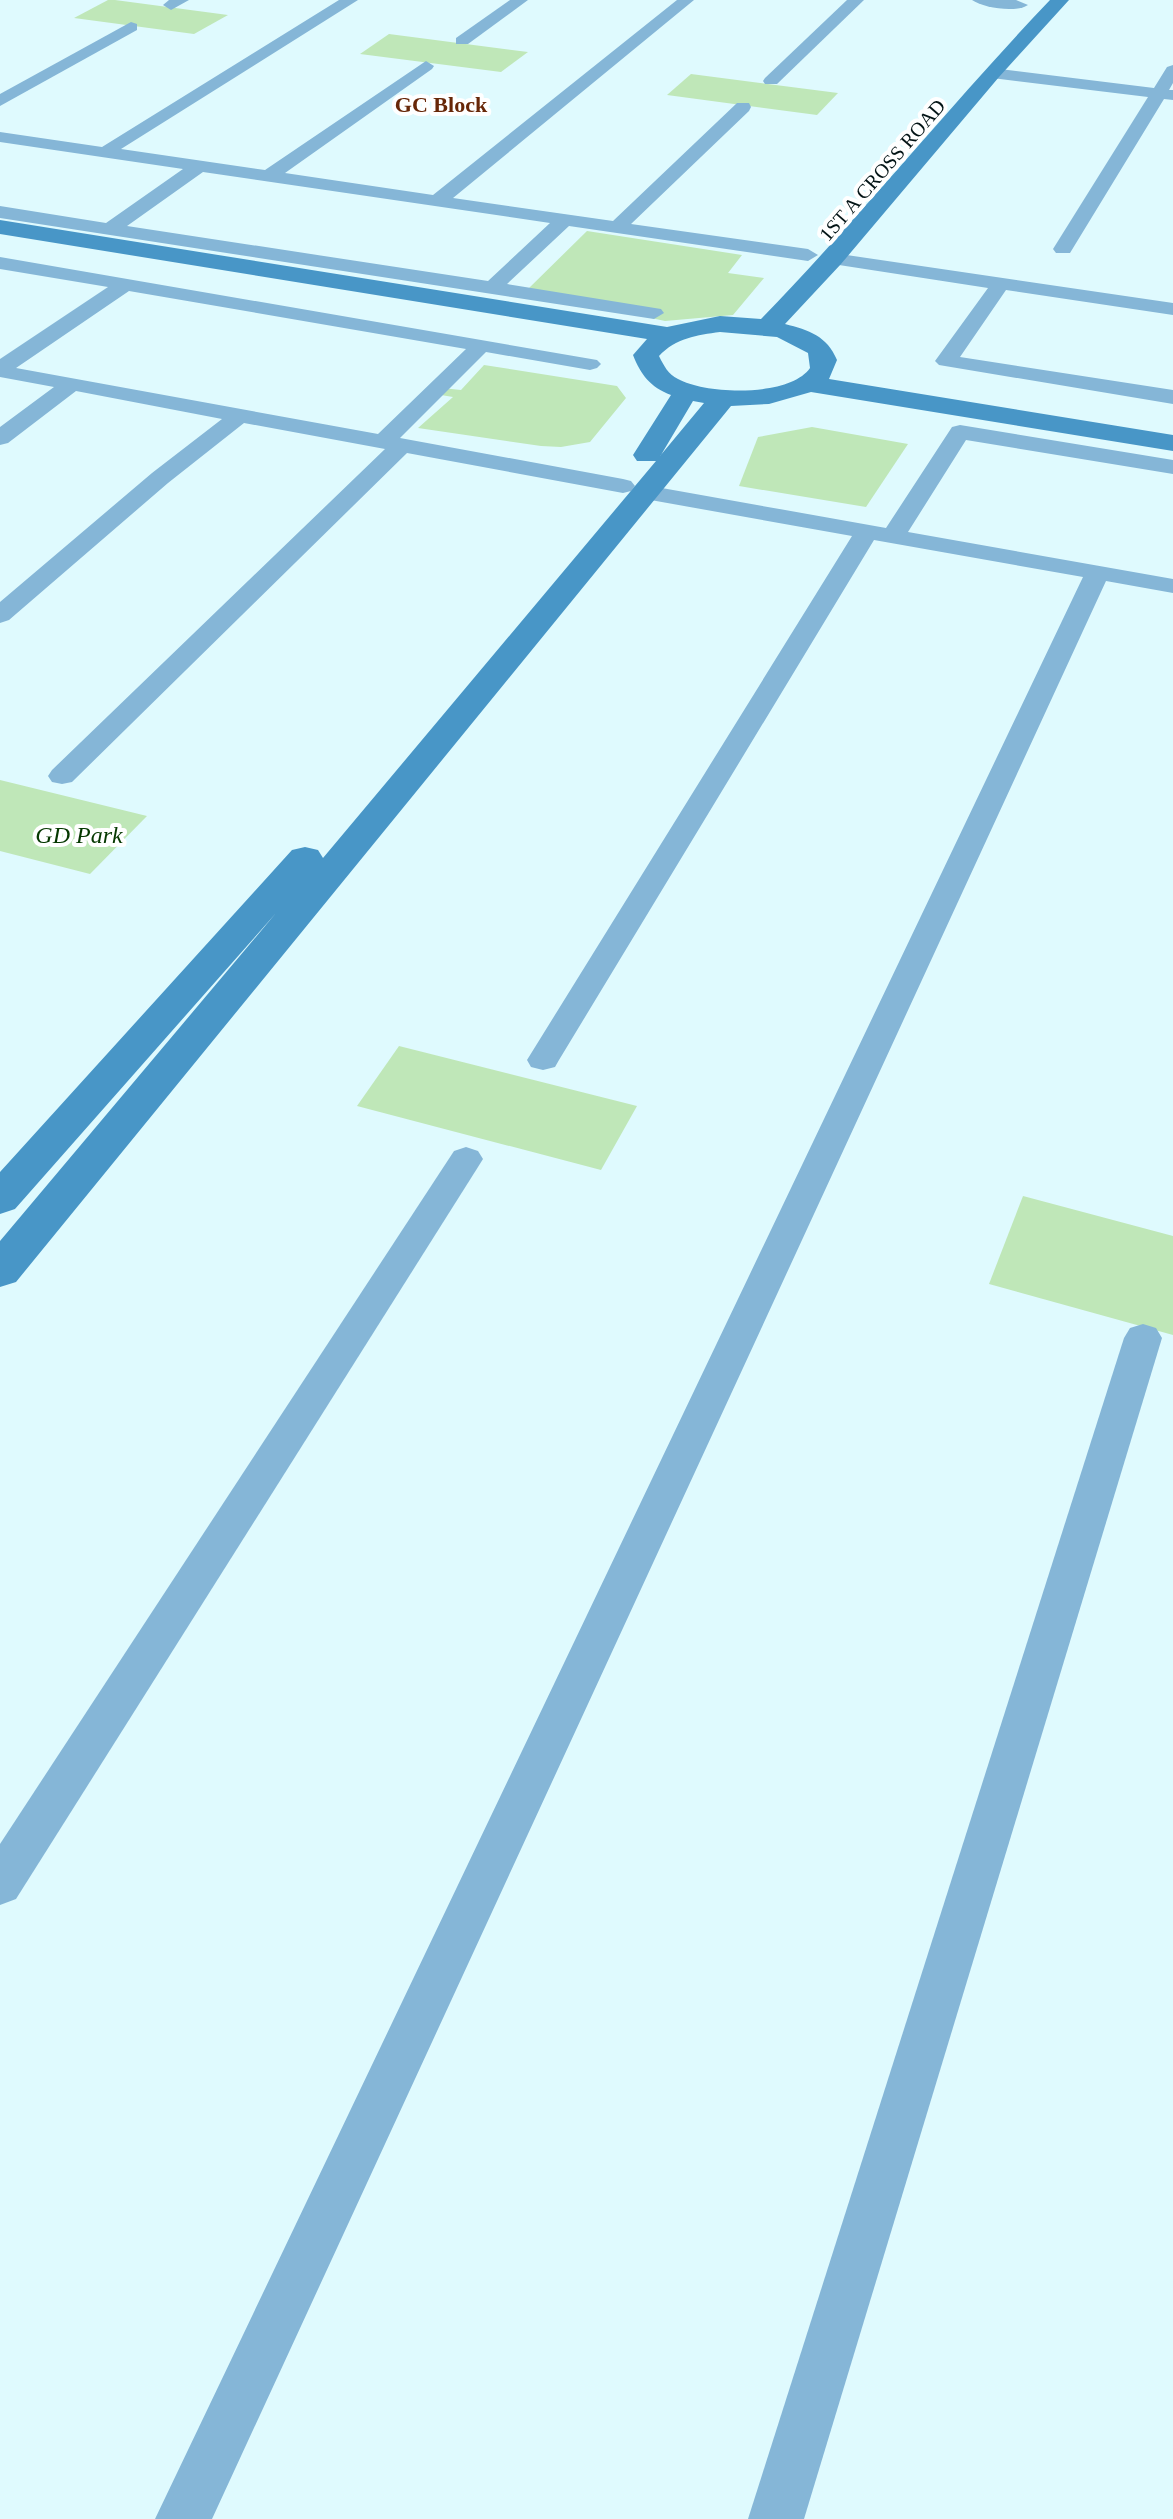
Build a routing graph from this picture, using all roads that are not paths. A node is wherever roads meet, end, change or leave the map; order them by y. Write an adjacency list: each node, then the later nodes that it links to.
1 (350, 0): 21 (street)
2 (520, 0): 9 (street)
3 (686, 0): 24 (street)
4 (856, 0): 14 (street)
5 (980, 0): 7 (street)
6 (1060, 0): 13 (street, 1ST A CROSS ROAD)
7 (1017, 10)
8 (131, 27): 16 (street)
9 (462, 41)
10 (991, 42): 18 (street, 1ST A CROSS ROAD)
11 (426, 66): 23 (street)
12 (1173, 70): 15 (street)
13 (992, 73): 15 (street); 19 (street, 1ST A CROSS ROAD)
14 (771, 81)
15 (1165, 94): 33 (street)
16 (0, 101)
17 (743, 107): 30 (street)
18 (938, 107): 19 (street); 26 (street, 1ST A CROSS ROAD)
19 (961, 110): 27 (street, 1ST A CROSS ROAD)
20 (0, 137): 21 (street)
21 (105, 152): 22 (street)
22 (198, 167): 23 (street); 31 (street)
23 (269, 176): 24 (street)
24 (437, 201): 28 (street)
25 (0, 212): 31 (street)
26 (845, 212): 27 (street); 34 (street, 1ST A CROSS ROAD)
27 (870, 215): 35 (street, 1ST A CROSS ROAD)
28 (564, 220): 30 (street); 39 (street)
29 (0, 227): 43 (street)
30 (617, 227): 34 (street)
31 (110, 229): 39 (street)
32 (0, 249): 45 (street)
33 (1063, 249)
34 (808, 255): 42 (street, 1ST A CROSS ROAD)
35 (833, 259): 37 (street); 42 (street, 1ST A CROSS ROAD)
36 (0, 263): 38 (street)
37 (1001, 284): 40 (street); 51 (street)
38 (125, 285): 44 (street); 47 (street)
39 (490, 290): 41 (street)
40 (1173, 309)
41 (654, 313)
42 (756, 326): 43 (street); 48 (street)
43 (668, 335): 45 (street)
44 (482, 345): 46 (street); 57 (street)
45 (646, 355): 50 (street)
46 (590, 364)
47 (0, 370): 49 (street)
48 (817, 373): 52 (street); 54 (street); 56 (street)
49 (71, 385): 53 (street); 55 (street)
50 (686, 392): 52 (street); 59 (street)
51 (1173, 397)
52 (723, 398): 59 (street)
53 (238, 417): 57 (street); 63 (street)
54 (1173, 419)
55 (0, 438)
56 (1173, 443)
57 (392, 444): 59 (street); 64 (street)
58 (1173, 467): 60 (street)
59 (634, 489): 60 (street); 65 (street)
60 (880, 534): 61 (street); 66 (street)
61 (1098, 572): 62 (street); 72 (street)
62 (1173, 586)
63 (0, 615)
64 (62, 776)
65 (324, 857): 68 (street); 69 (street)
66 (543, 1060)
67 (466, 1159): 71 (street)
68 (0, 1199)
69 (0, 1271)
70 (1143, 1338): 73 (street)
71 (0, 1884)
72 (183, 2519)
73 (776, 2519)

